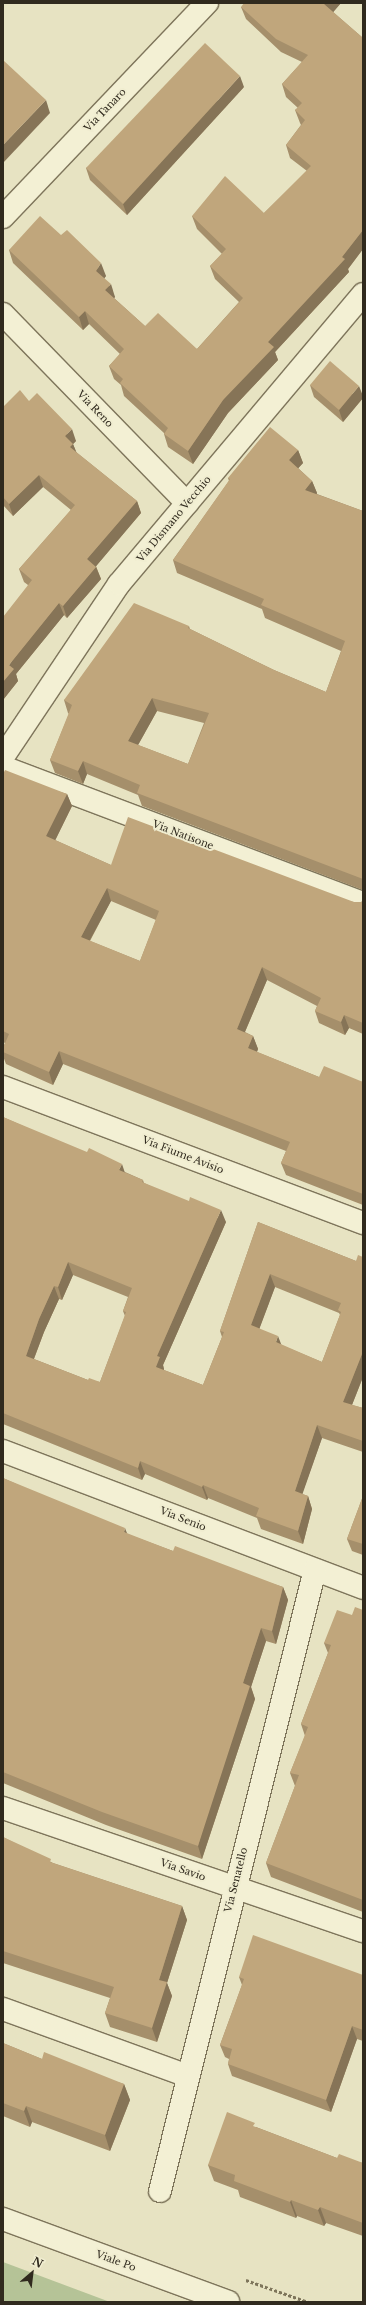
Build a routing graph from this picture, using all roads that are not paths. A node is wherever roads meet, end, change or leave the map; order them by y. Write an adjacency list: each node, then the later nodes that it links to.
1 (207, 3): 2 (street, Via Tanaro)
2 (3, 217)
3 (363, 294): 5 (street, Via Dismano Vecchio)
4 (3, 314): 5 (street, Via Reno)
5 (187, 503): 6 (street, Via Dismano Vecchio)
6 (3, 757)
7 (3, 766): 8 (street, Via Natisone)
8 (363, 902)
9 (3, 1087): 10 (street, Via Fiume Avisio)
10 (363, 1223)
11 (3, 1451): 12 (street, Via Senio)
12 (315, 1570): 13 (street, Via Senio); 15 (street, Via Senatello)
13 (363, 1588)
14 (3, 1808): 15 (street, Via Savio)
15 (234, 1887): 16 (street, Via Savio); 18 (street, Via Senatello)
16 (363, 1931)
17 (3, 2009): 18 (street)
18 (188, 2076): 19 (street, Via Senatello)
19 (160, 2191)
20 (3, 2219): 21 (street, Viale Po)
21 (228, 2302)

